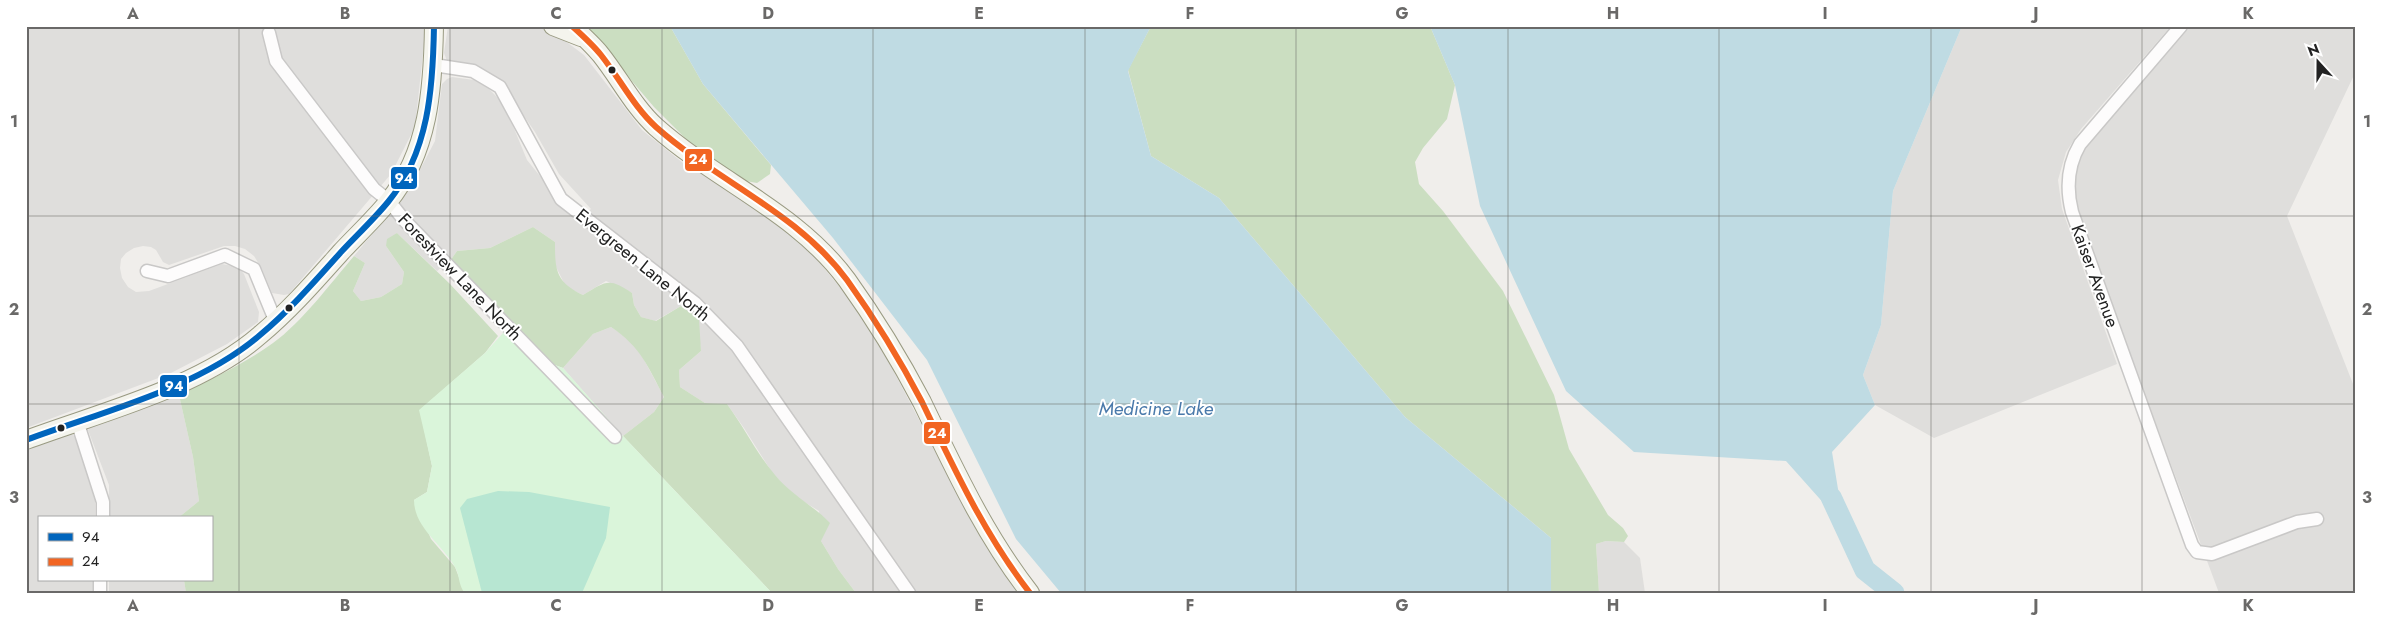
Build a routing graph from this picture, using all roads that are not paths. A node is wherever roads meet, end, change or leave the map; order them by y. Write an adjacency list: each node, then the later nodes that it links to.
1 (434, 26): 7 (street)
2 (553, 26): 6 (street)
3 (572, 26): 6 (street)
4 (2180, 26): 15 (street, Kaiser Avenue)
5 (268, 33): 8 (street, Forestview Lane North)
6 (586, 39): 17 (street)
7 (434, 65): 8 (street); 16 (street, Evergreen Lane North)
8 (388, 201): 10 (street); 12 (street, Forestview Lane North)
9 (147, 271): 10 (street)
10 (275, 320): 11 (street)
11 (77, 421): 13 (street); 14 (street)
12 (615, 437)
13 (26, 440)
14 (103, 516)
15 (2317, 519)
16 (909, 593)
17 (1030, 593)

